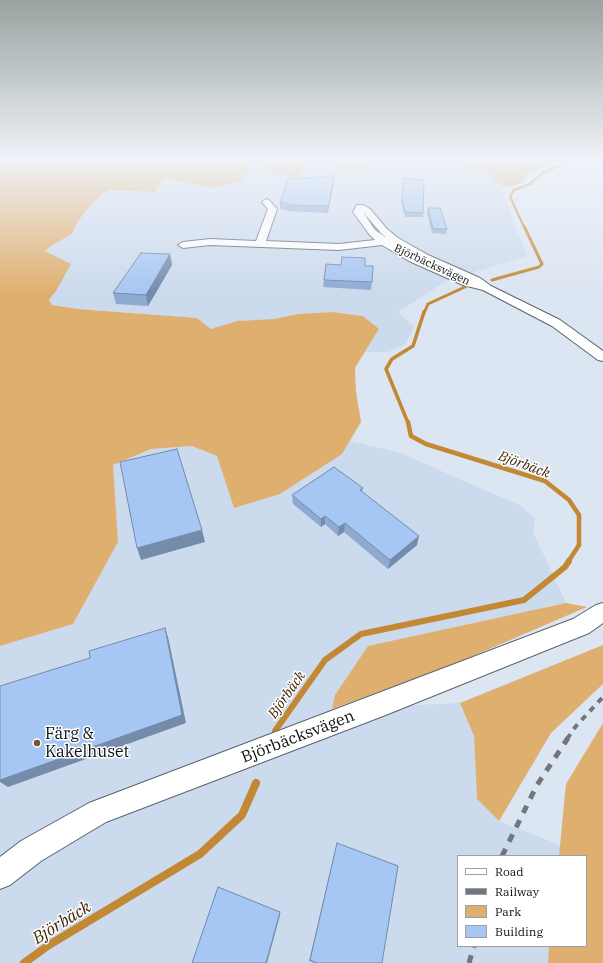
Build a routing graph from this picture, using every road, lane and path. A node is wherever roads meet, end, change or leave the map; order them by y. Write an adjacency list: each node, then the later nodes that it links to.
1 (267, 203): 4 (street)
2 (395, 240): 3 (street); 3 (street, Björbäcksvägen); 6 (street, Björbäcksvägen)
3 (384, 242): 4 (street); 6 (street, Björbäcksvägen)
4 (260, 244): 5 (street)
5 (183, 245)
6 (487, 288): 7 (street, Björbäcksvägen)
7 (603, 357)
8 (603, 612): 9 (street, Björbäcksvägen)
9 (0, 875)

